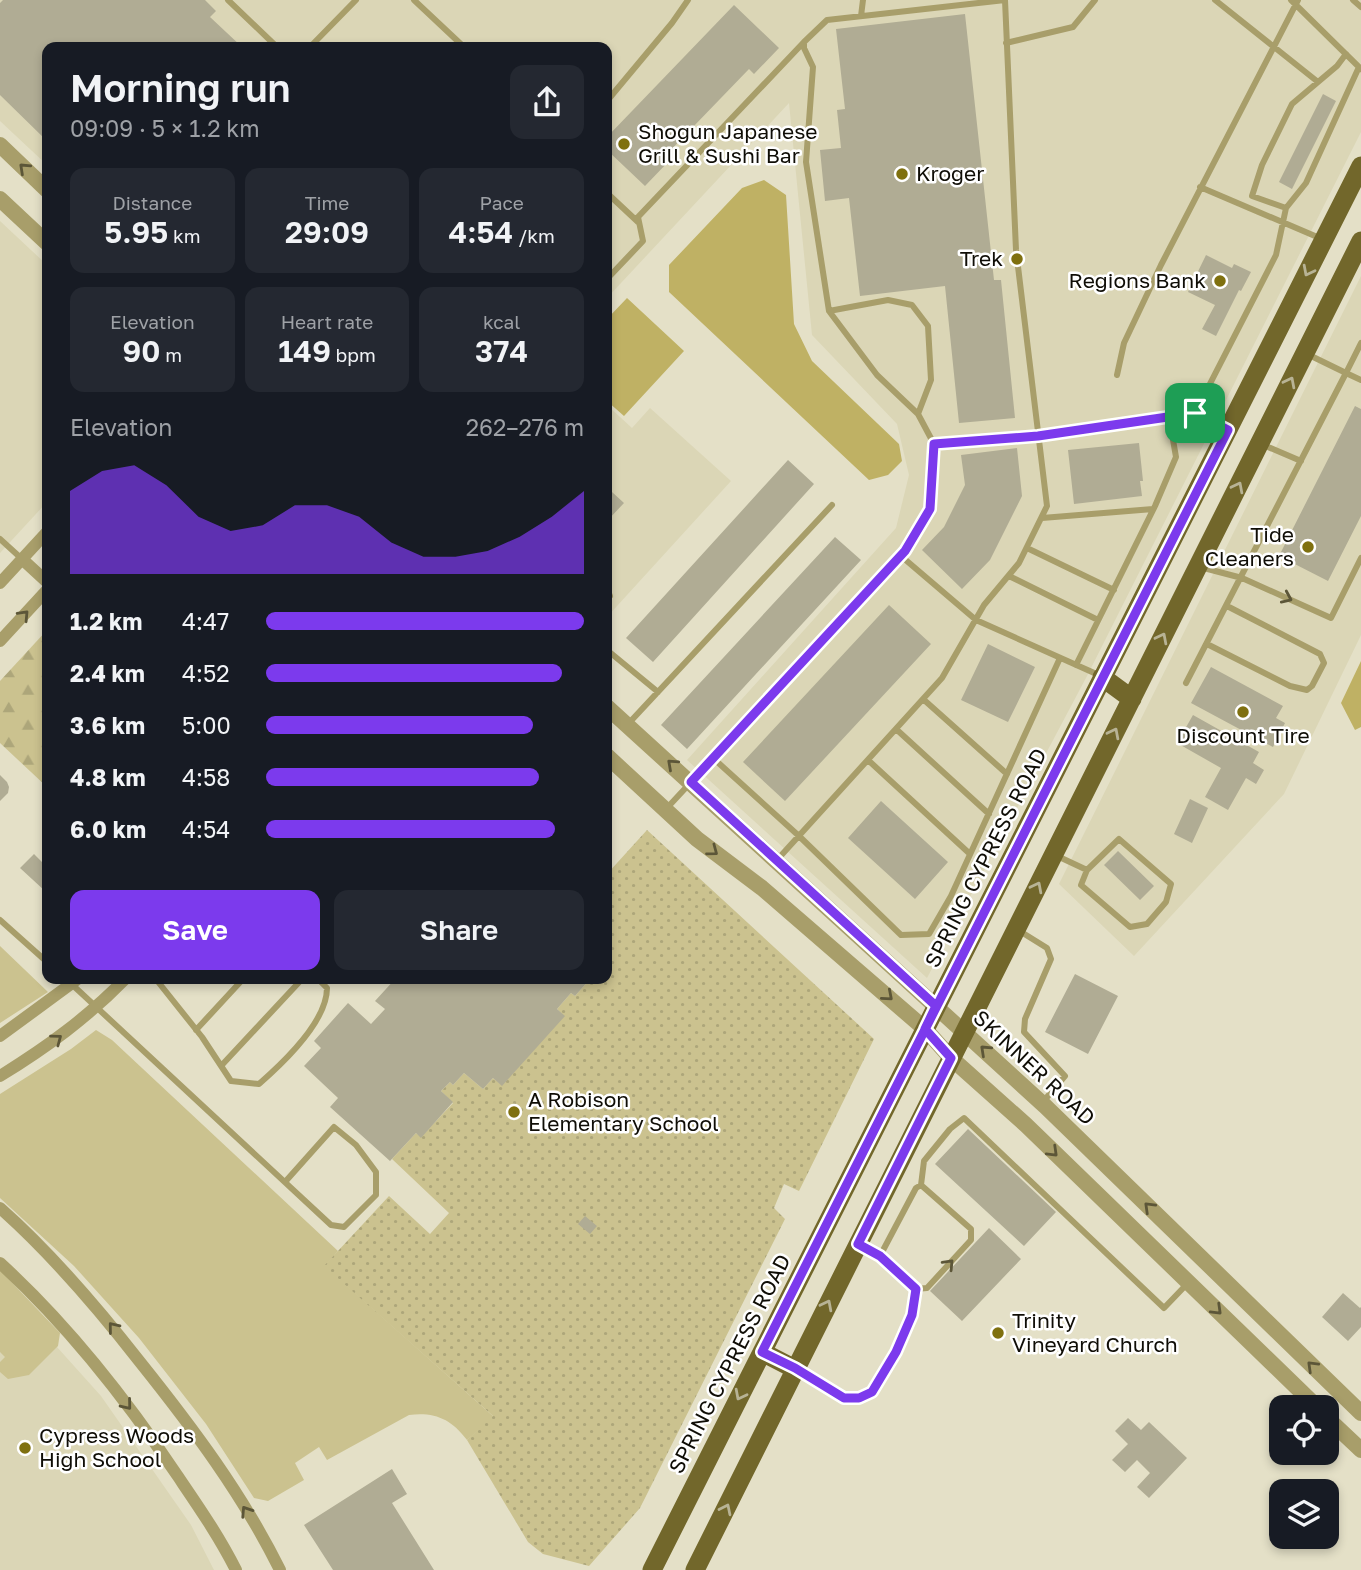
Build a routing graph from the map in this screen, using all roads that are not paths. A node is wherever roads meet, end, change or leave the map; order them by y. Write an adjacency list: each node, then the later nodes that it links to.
1 (228, 0): 13 (lane)
2 (356, 0): 14 (lane)
3 (414, 0): 15 (lane)
4 (688, 0): 23 (lane)
5 (863, 0): 12 (lane)
6 (1005, 0): 12 (lane); 17 (lane)
7 (1095, 0): 17 (lane)
8 (1215, 0): 18 (lane)
9 (1353, 0): 11 (lane)
10 (1295, 1): 18 (lane); 19 (lane)
11 (1361, 7)
12 (861, 16): 16 (lane)
13 (272, 42)
14 (315, 42)
15 (459, 42)
16 (804, 42): 32 (lane); 37 (lane)
17 (1006, 43): 47 (lane)
18 (1273, 47): 22 (lane); 27 (lane)
19 (1346, 54): 21 (lane); 22 (lane)
20 (1361, 54): 21 (lane)
21 (1358, 66): 30 (lane)
22 (1318, 82): 30 (lane)
23 (612, 95)
24 (0, 145): 26 (street, one-way to 24)
25 (1361, 166): 34 (main road, SPRING CYPRESS ROAD)
26 (42, 185)
27 (1200, 187): 31 (lane); 41 (lane)
28 (612, 198): 32 (lane)
29 (0, 199): 33 (street)
30 (1286, 208): 31 (lane)
31 (1284, 223): 34 (lane); 43 (lane)
32 (640, 224): 36 (lane)
33 (42, 238)
34 (1324, 240): 46 (main road, SPRING CYPRESS ROAD, one-way to 46)
35 (1361, 241): 39 (main road)
36 (612, 274)
37 (829, 311): 44 (lane); 44 (lane)
38 (1361, 342): 40 (lane)
39 (1305, 353): 40 (lane); 48 (main road, one-way to 39)
40 (1346, 373): 42 (lane); 50 (lane)
41 (1117, 375)
42 (1361, 380)
43 (1195, 413): 45 (lane); 46 (lane)
44 (918, 414): 49 (lane)
45 (1169, 416): 47 (lane); 52 (lane)
46 (1228, 430): 48 (main road); 75 (main road, SPRING CYPRESS ROAD)
47 (1038, 436): 49 (lane); 53 (lane)
48 (1260, 443): 50 (lane); 60 (main road, one-way to 48)
49 (934, 444): 57 (lane)
50 (1301, 461): 63 (lane)
51 (832, 505): 77 (lane)
52 (1153, 509): 53 (lane); 65 (lane)
53 (1042, 518): 56 (lane)
54 (42, 537): 59 (street)
55 (0, 539): 59 (lane)
56 (1027, 548): 61 (lane); 65 (lane)
57 (901, 556): 68 (lane); 83 (lane)
58 (1361, 558): 63 (lane, one-way to 58)
59 (22, 559): 62 (street); 64 (street)
60 (1198, 566): 63 (lane); 79 (main road, one-way to 60)
61 (1009, 576): 68 (lane); 69 (lane)
62 (42, 577)
63 (1242, 578): 67 (lane)
64 (0, 583)
65 (1114, 590): 69 (lane)
66 (42, 595): 70 (street, one-way to 66)
67 (1227, 606): 71 (lane); 71 (lane)
68 (976, 620): 73 (lane); 78 (lane)
69 (1098, 620): 74 (lane)
70 (0, 640)
71 (1207, 643): 76 (lane)
72 (612, 654): 77 (lane)
73 (1059, 658): 74 (lane); 86 (lane)
74 (1076, 665): 75 (lane)
75 (1102, 677): 79 (main road); 105 (main road, SPRING CYPRESS ROAD)
76 (1186, 683)
77 (658, 692): 81 (lane)
78 (923, 699): 82 (lane); 86 (lane)
79 (1132, 699): 92 (main road, one-way to 79)
80 (612, 711): 81 (street, SKINNER ROAD)
81 (628, 725): 87 (street, SKINNER ROAD, one-way to 81)
82 (896, 729): 84 (lane); 89 (lane)
83 (713, 758): 87 (lane); 90 (lane)
84 (868, 760): 90 (lane); 91 (lane)
85 (612, 761): 88 (street)
86 (1007, 774): 89 (lane)
87 (691, 782): 88 (lane); 93 (street, SKINNER ROAD)
88 (666, 810): 107 (street, one-way to 107)
89 (989, 814): 91 (lane)
90 (799, 836): 91 (lane); 93 (lane)
91 (971, 854)
92 (1054, 854): 94 (lane); 96 (main road, one-way to 92)
93 (777, 860): 105 (street, SKINNER ROAD)
94 (1087, 870): 94 (lane)
95 (0, 920): 97 (lane)
96 (1016, 929): 109 (main road); 114 (lane)
97 (42, 958)
98 (67, 984): 110 (street)
99 (76, 984): 106 (lane)
100 (120, 984): 106 (street)
101 (160, 984): 108 (lane)
102 (238, 984): 108 (lane)
103 (297, 984): 112 (lane)
104 (323, 984): 112 (lane)
105 (936, 1006): 107 (main road, SPRING CYPRESS ROAD); 109 (street, SKINNER ROAD)
106 (97, 1008): 113 (street, one-way to 106); 115 (lane)
107 (925, 1029): 111 (street); 124 (main road, SPRING CYPRESS ROAD)
108 (196, 1030): 112 (lane)
109 (965, 1031): 111 (main road); 114 (street, SKINNER ROAD, one-way to 109)
110 (0, 1036)
111 (951, 1058): 118 (main road); 122 (street, one-way to 122)
112 (221, 1066)
113 (0, 1076)
114 (1042, 1103): 121 (street, SKINNER ROAD, one-way to 114)
115 (285, 1182): 115 (lane)
116 (921, 1185): 119 (lane); 122 (lane); 123 (lane, one-way to 116)
117 (0, 1208): 131 (street, one-way to 117)
118 (858, 1244): 119 (lane); 125 (main road, one-way to 118)
119 (880, 1256): 123 (lane)
120 (0, 1263): 130 (street, one-way to 130)
121 (1210, 1266): 122 (street); 127 (street, SKINNER ROAD, one-way to 121)
122 (1190, 1284): 126 (street, one-way to 126)
123 (916, 1289): 125 (lane)
124 (762, 1352): 125 (main road); 132 (main road, SPRING CYPRESS ROAD, one-way to 132)
125 (795, 1368): 133 (main road, one-way to 125)
126 (1305, 1395)
127 (1361, 1413)
128 (1339, 1427): 129 (street)
129 (1359, 1444)
130 (236, 1570)
131 (280, 1570)
132 (652, 1570)
133 (695, 1570)

